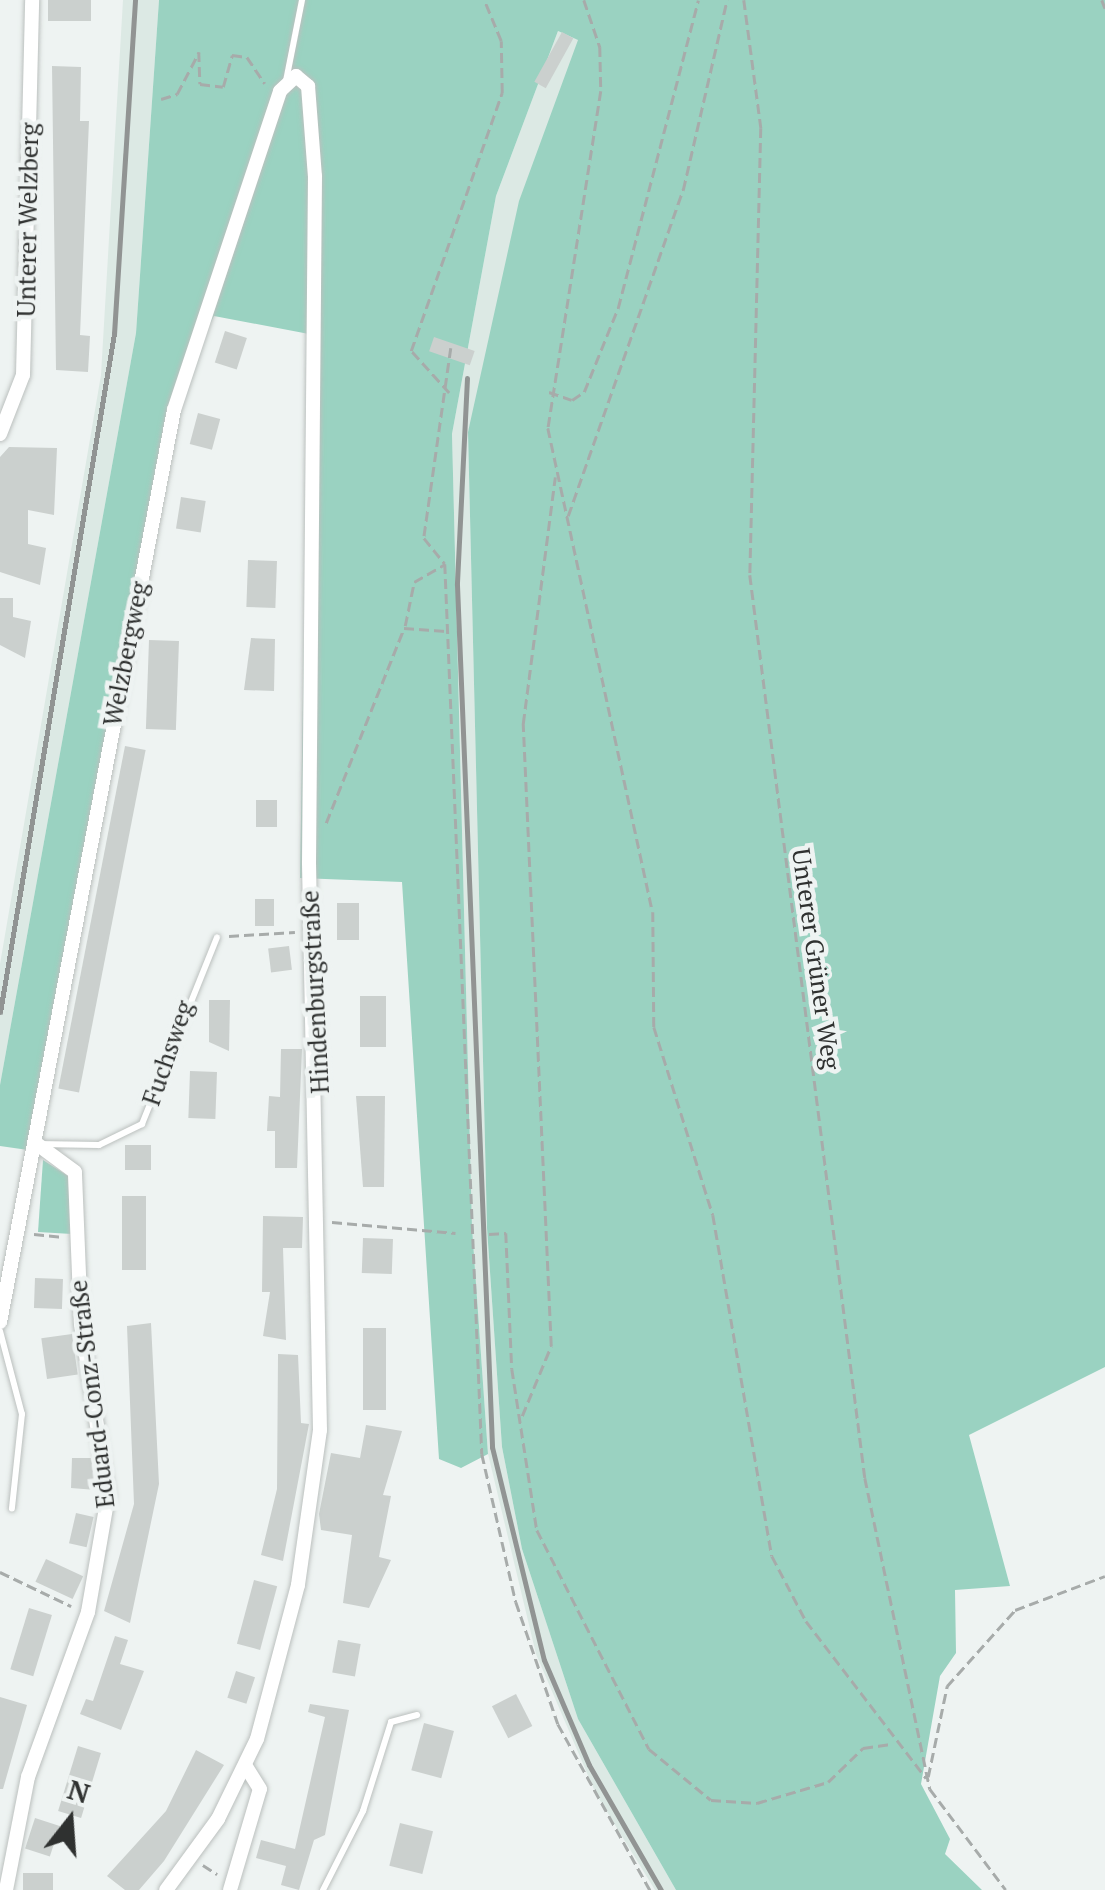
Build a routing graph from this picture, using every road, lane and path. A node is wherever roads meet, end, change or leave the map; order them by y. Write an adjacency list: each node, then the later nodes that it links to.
1 (32, 0): 16 (street, Unterer Welzberg)
2 (302, 0): 10 (lane, Welzbergweg)
3 (484, 0): 15 (path)
4 (584, 0): 14 (path)
5 (698, 0): 14 (path)
6 (726, 0): 18 (path)
7 (744, 0): 41 (path, Unterer Grüner Weg)
8 (1102, 0): 9 (path)
9 (1105, 8)
10 (286, 81): 12 (street, Welzbergweg); 23 (street, Hindenburgstraße)
11 (161, 99): 12 (path)
12 (277, 102): 25 (street, Welzbergweg)
13 (451, 348): 15 (path)
14 (549, 392): 17 (path)
15 (450, 394): 19 (path)
16 (0, 434)
17 (555, 475): 18 (path); 33 (path)
18 (568, 517): 39 (path)
19 (445, 564): 20 (path); 21 (path)
20 (404, 628): 21 (path); 22 (path)
21 (447, 631): 47 (path)
22 (324, 829)
23 (312, 931): 24 (path); 26 (street, Hindenburgstraße)
24 (217, 937): 25 (lane, Fuchsweg)
25 (37, 1144): 30 (street, Eduard-Conz-Straße); 31 (street, Welzbergweg)
26 (320, 1221): 28 (path); 40 (street, Hindenburgstraße)
27 (26, 1233): 30 (path)
28 (456, 1234)
29 (489, 1234): 33 (path)
30 (78, 1238): 44 (street, Eduard-Conz-Straße)
31 (0, 1322)
32 (0, 1331): 34 (lane)
33 (522, 1416): 39 (path)
34 (12, 1508)
35 (0, 1572): 37 (path)
36 (1105, 1576): 41 (path)
37 (81, 1611)
38 (416, 1715): 46 (lane)
39 (893, 1743): 41 (path)
40 (246, 1767): 42 (street, Hindenburgstraße); 43 (street)
41 (927, 1778): 48 (path, Unterer Grüner Weg)
42 (192, 1860): 43 (path); 45 (street, Hindenburgstraße)
43 (229, 1885)
44 (6, 1890)
45 (166, 1890)
46 (323, 1890)
47 (650, 1890)
48 (1006, 1890)

